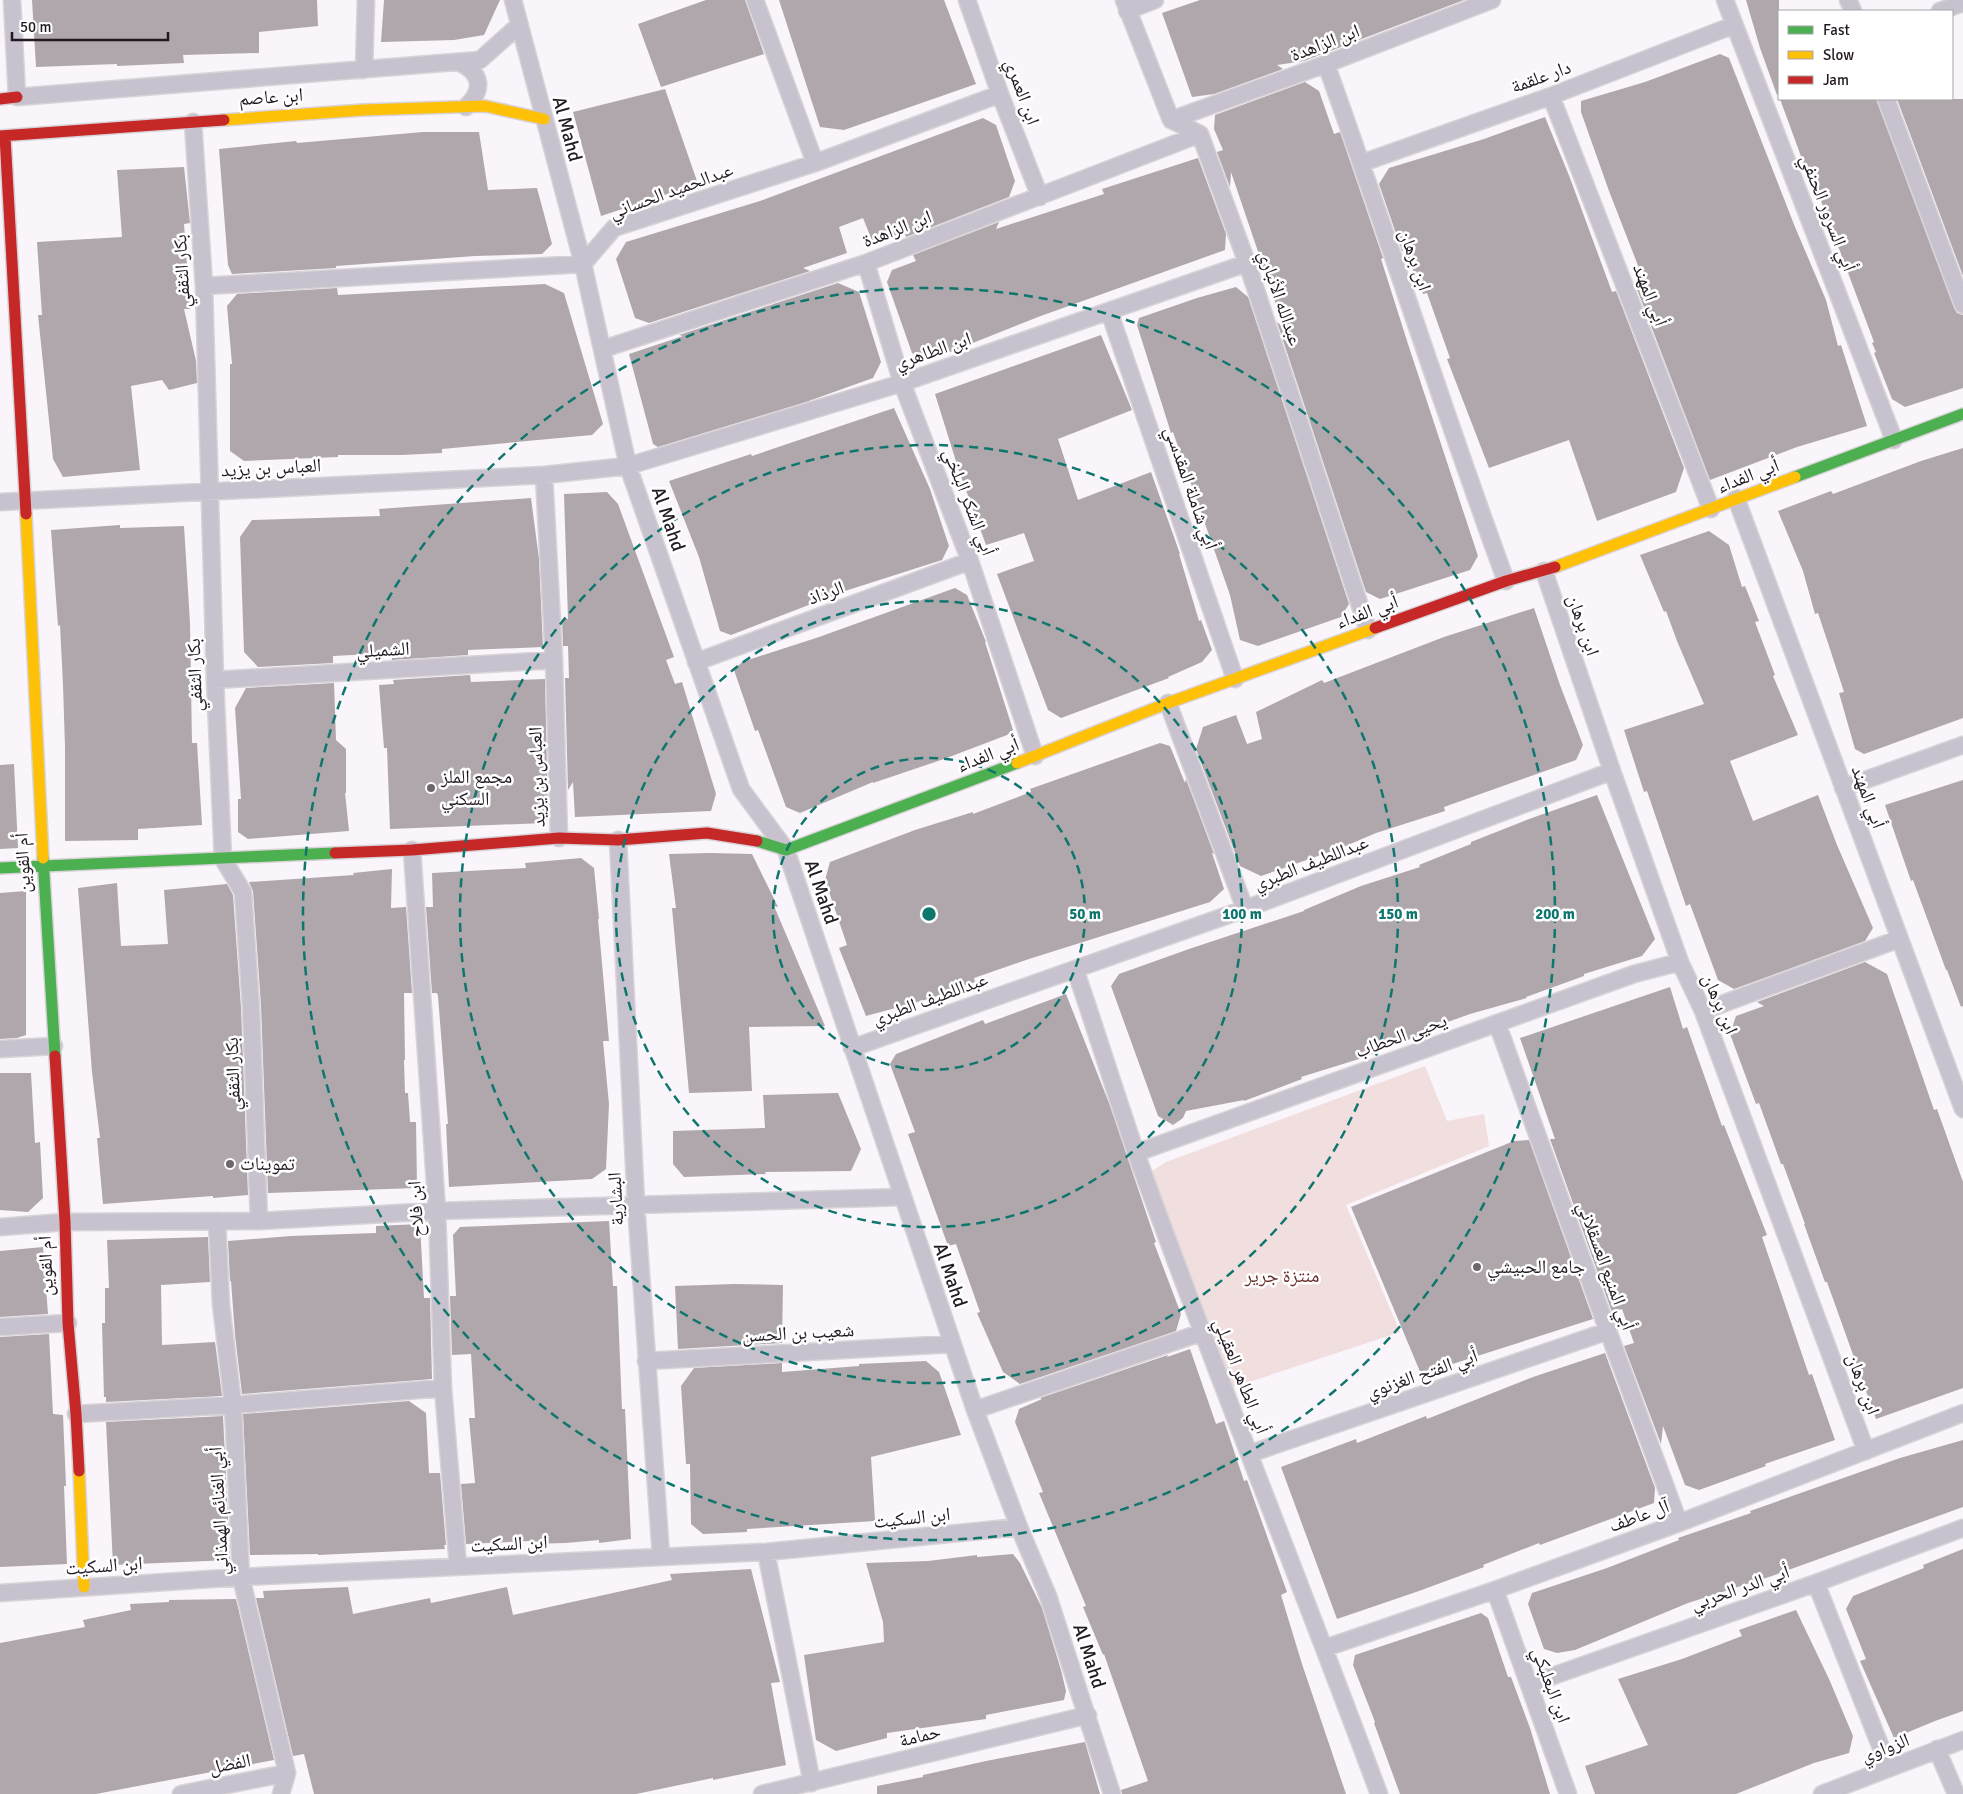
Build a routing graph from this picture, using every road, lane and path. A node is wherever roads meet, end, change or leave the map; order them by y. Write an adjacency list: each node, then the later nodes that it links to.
1 (12, 0): 19 (street)
2 (366, 0): 16 (street)
3 (513, 0): 13 (street, Al Mahd)
4 (755, 0): 28 (street)
5 (967, 0): 17 (street, ابن العمري)
6 (1155, 0): 10 (street)
7 (1492, 0): 15 (street, ابن الزاهدة)
8 (1725, 0): 12 (street, أبي السرور الحنفي)
9 (1963, 4): 11 (street)
10 (1126, 5): 24 (street)
11 (1943, 10)
12 (1734, 25): 18 (street, دار علقمة); 40 (street, أبي السرور الحنفي)
13 (518, 26): 14 (street, ابن عاصم); 23 (street, Al Mahd)
14 (458, 62): 16 (street, ابن عاصم); 22 (street)
15 (1326, 64): 24 (street, ابن الزاهدة); 29 (street, ابن برهان)
16 (364, 70): 19 (street, ابن عاصم)
17 (1000, 94): 28 (street, عبدالحميد الحساني); 30 (street, ابن العمري)
18 (1551, 96): 29 (street, دار علقمة); 47 (street, أبي المهند)
19 (17, 97): 20 (street, ابن عاصم)
20 (0, 99)
21 (1886, 100): 35 (street)
22 (466, 107): 23 (street, ابن عاصم); 25 (street, ابن عاصم)
23 (544, 119): 33 (street, Al Mahd)
24 (1171, 120): 26 (street)
25 (193, 122): 27 (street, ابن عاصم); 34 (street, بكار الثقفي)
26 (1200, 134): 30 (street, ابن الزاهدة); 32 (street, عبدالله الأنباري)
27 (2, 136): 45 (street, أم القوين)
28 (815, 163): 33 (street, عبدالحميد الحساني)
29 (1362, 163): 50 (street, ابن برهان)
30 (1040, 197): 31 (street, ابن الزاهدة)
31 (866, 262): 37 (street, ابن الزاهدة); 38 (street, أبي الشكر البلخي)
32 (1247, 263): 36 (street, ابن الطاهري); 51 (street, عبدالله الأنباري)
33 (583, 264): 34 (street); 37 (street, Al Mahd)
34 (204, 286): 43 (street, بكار الثقفي)
35 (1963, 305)
36 (1109, 311): 38 (street, ابن الطاهري); 54 (street, أبي شاملة المقدسي)
37 (603, 349): 41 (street, Al Mahd)
38 (902, 383): 41 (street, ابن الطاهري); 48 (street, أبي الشكر البلخي)
39 (1963, 414): 40 (street, أبي الفداء)
40 (1894, 440): 44 (street, أبي الفداء)
41 (628, 466): 42 (street, العباس بن يزيد); 53 (street, Al Mahd)
42 (544, 475): 43 (street, العباس بن يزيد); 52 (street, العباس بن يزيد)
43 (210, 490): 45 (street, العباس بن يزيد); 55 (street, بكار الثقفي)
44 (1736, 498): 47 (street, أبي الفداء); 60 (street, أبي المهند)
45 (25, 501): 46 (street, العباس بن يزيد); 66 (street, أم القوين)
46 (0, 502)
47 (1711, 509): 49 (street, أبي الفداء)
48 (970, 562): 53 (street, الرذاذ); 58 (street, أبي الشكر البلخي)
49 (1544, 571): 50 (street, أبي الفداء); 59 (street, ابن برهان)
50 (1506, 581): 51 (street, أبي الفداء)
51 (1368, 630): 54 (street, أبي الفداء)
52 (554, 660): 55 (street, الشميلي); 61 (street, العباس بن يزيد)
53 (696, 662): 64 (street, Al Mahd)
54 (1235, 679): 56 (street, أبي الفداء)
55 (215, 680): 65 (street, بكار الثقفي)
56 (1168, 703): 58 (street, أبي الفداء); 68 (street)
57 (1963, 745): 60 (street)
58 (1035, 756): 64 (street, أبي الفداء)
59 (1612, 771): 68 (street, عبداللطيف الطبري); 70 (street, ابن برهان)
60 (1843, 788): 69 (street, أبي المهند)
61 (559, 838): 62 (street); 63 (street)
62 (618, 840): 64 (street); 80 (street, البشارية)
63 (412, 850): 65 (street); 81 (street, ابن فلاح)
64 (786, 850): 75 (street, Al Mahd)
65 (223, 859): 66 (street); 83 (street, بكار الثقفي)
66 (43, 865): 67 (street); 74 (street, أم القوين)
67 (0, 868)
68 (1245, 909): 71 (street, عبداللطيف الطبري)
69 (1899, 939): 72 (street); 77 (street, أبي المهند)
70 (1680, 962): 72 (street, ابن برهان); 73 (street, يحيى الحطاب)
71 (1075, 968): 75 (street, عبداللطيف الطبري); 78 (street, أبي الطاهر العقيلي)
72 (1703, 1011): 97 (street, ابن برهان)
73 (1496, 1023): 78 (street, يحيى الحطاب); 88 (street, أبي المنيع العسقلاني)
74 (54, 1046): 76 (street); 84 (street, أم القوين)
75 (852, 1048): 79 (street, Al Mahd)
76 (0, 1049)
77 (1963, 1109)
78 (1136, 1152): 89 (street, أبي الطاهر العقيلي)
79 (903, 1197): 80 (street); 90 (street, Al Mahd)
80 (636, 1204): 81 (street); 91 (street, البشارية)
81 (437, 1211): 83 (street); 92 (street, ابن فلاح)
82 (217, 1221): 83 (street); 84 (street); 93 (street, أبي الغنائم الهمذاني)
83 (259, 1221)
84 (65, 1222): 85 (street); 86 (street, أم القوين)
85 (0, 1227)
86 (68, 1323): 87 (street); 95 (street, أم القوين)
87 (0, 1326)
88 (1608, 1331): 98 (street, أبي الفتح الغزنوي); 99 (street, أبي المنيع العسقلاني)
89 (1203, 1332): 94 (street); 98 (street, أبي الطاهر العقيلي)
90 (952, 1344): 91 (street, شعيب بن الحسن); 94 (street, Al Mahd)
91 (646, 1361): 103 (street, البشارية)
92 (443, 1388): 93 (street); 104 (street, ابن فلاح)
93 (233, 1405): 95 (street); 105 (street, أبي الغنائم الهمذاني)
94 (975, 1410): 100 (street, Al Mahd)
95 (76, 1414): 107 (street, أم القوين)
96 (1963, 1414): 97 (street, آل عاطف)
97 (1866, 1451): 99 (street, آل عاطف)
98 (1249, 1454): 110 (street, أبي الطاهر العقيلي)
99 (1679, 1522): 108 (street, آل عاطف)
100 (1018, 1527): 102 (street, ابن السكيت); 112 (street, Al Mahd)
101 (1963, 1528): 106 (street, أبي الدر الحربي)
102 (766, 1552): 103 (street, ابن السكيت); 117 (street)
103 (660, 1556): 104 (street, ابن السكيت)
104 (458, 1566): 105 (street, ابن السكيت)
105 (241, 1576): 107 (street, ابن السكيت); 116 (street, أبي الغنائم الهمذاني)
106 (1816, 1583): 111 (street, أبي الدر الحربي); 115 (street)
107 (84, 1587): 109 (street, ابن السكيت)
108 (1495, 1590): 110 (street, آل عاطف); 111 (street, ابن البعلبكي)
109 (0, 1593)
110 (1325, 1648): 122 (street, أبي الطاهر العقيلي)
111 (1530, 1684): 123 (street, ابن البعلبكي)
112 (1088, 1715): 117 (street, حمامة); 121 (street, Al Mahd)
113 (1963, 1740): 114 (street, الزواوي)
114 (1938, 1749): 115 (street, الزواوي); 125 (street)
115 (1889, 1768): 124 (street, الزواوي)
116 (287, 1773): 118 (street, الفضل); 119 (street, أبي الغنائم الهمذاني)
117 (812, 1783): 120 (street, حمامة)
118 (181, 1794)
119 (281, 1794)
120 (762, 1794)
121 (1112, 1794)
122 (1379, 1794)
123 (1568, 1794)
124 (1822, 1794)
125 (1956, 1794)

